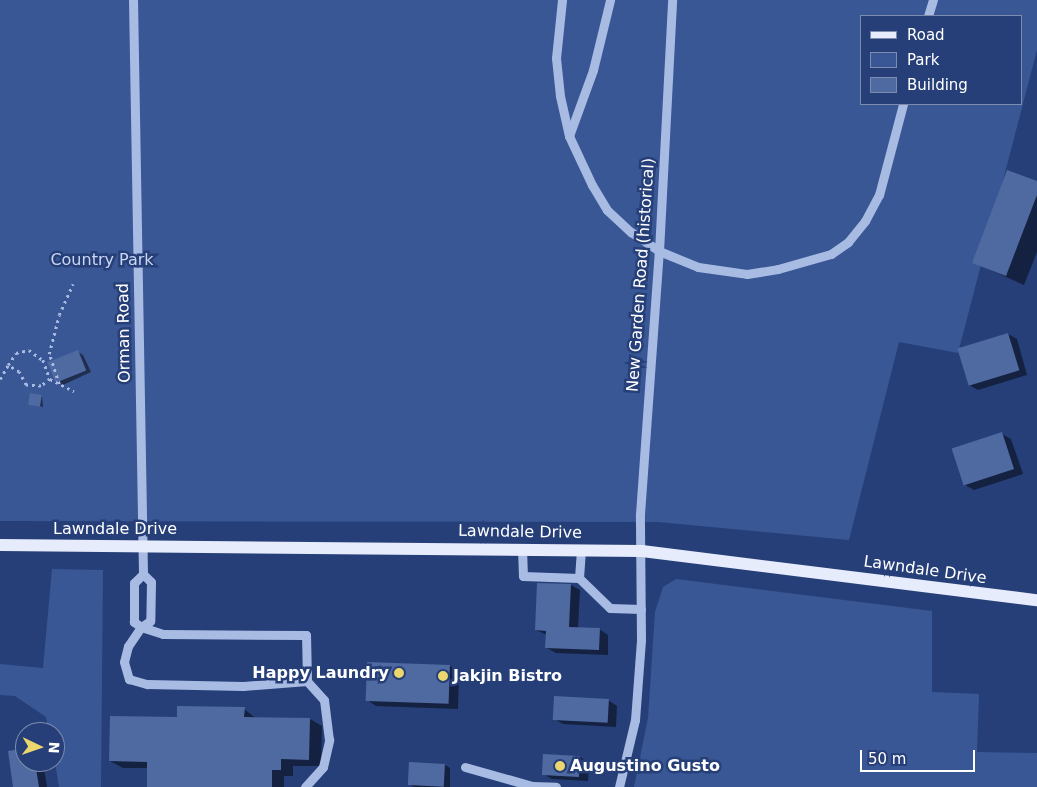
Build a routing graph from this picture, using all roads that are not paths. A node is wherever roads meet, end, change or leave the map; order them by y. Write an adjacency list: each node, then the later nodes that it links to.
1 (133, 0): 11 (street, Orman Road)
2 (562, 0): 8 (street)
3 (610, 0): 8 (street)
4 (672, 0): 9 (street, New Garden Road (historical))
5 (934, 0): 6 (street)
6 (928, 15)
7 (903, 105): 9 (street)
8 (569, 136): 9 (street)
9 (659, 251): 14 (street, New Garden Road (historical))
10 (0, 544): 11 (main road, Lawndale Drive)
11 (143, 546): 12 (main road, Lawndale Drive); 15 (street, Orman Road)
12 (522, 548): 13 (main road, Lawndale Drive); 16 (street)
13 (581, 549): 14 (main road, Lawndale Drive); 16 (street)
14 (642, 551): 17 (main road, Lawndale Drive); 18 (street, New Garden Road (historical))
15 (143, 574): 19 (street); 19 (street)
16 (579, 578): 18 (street)
17 (1037, 600)
18 (641, 609): 24 (street, New Garden Road (historical))
19 (141, 627): 20 (street); 20 (street)
20 (307, 681): 22 (street)
21 (465, 767): 23 (street)
22 (305, 787)
23 (556, 787)
24 (619, 787)

